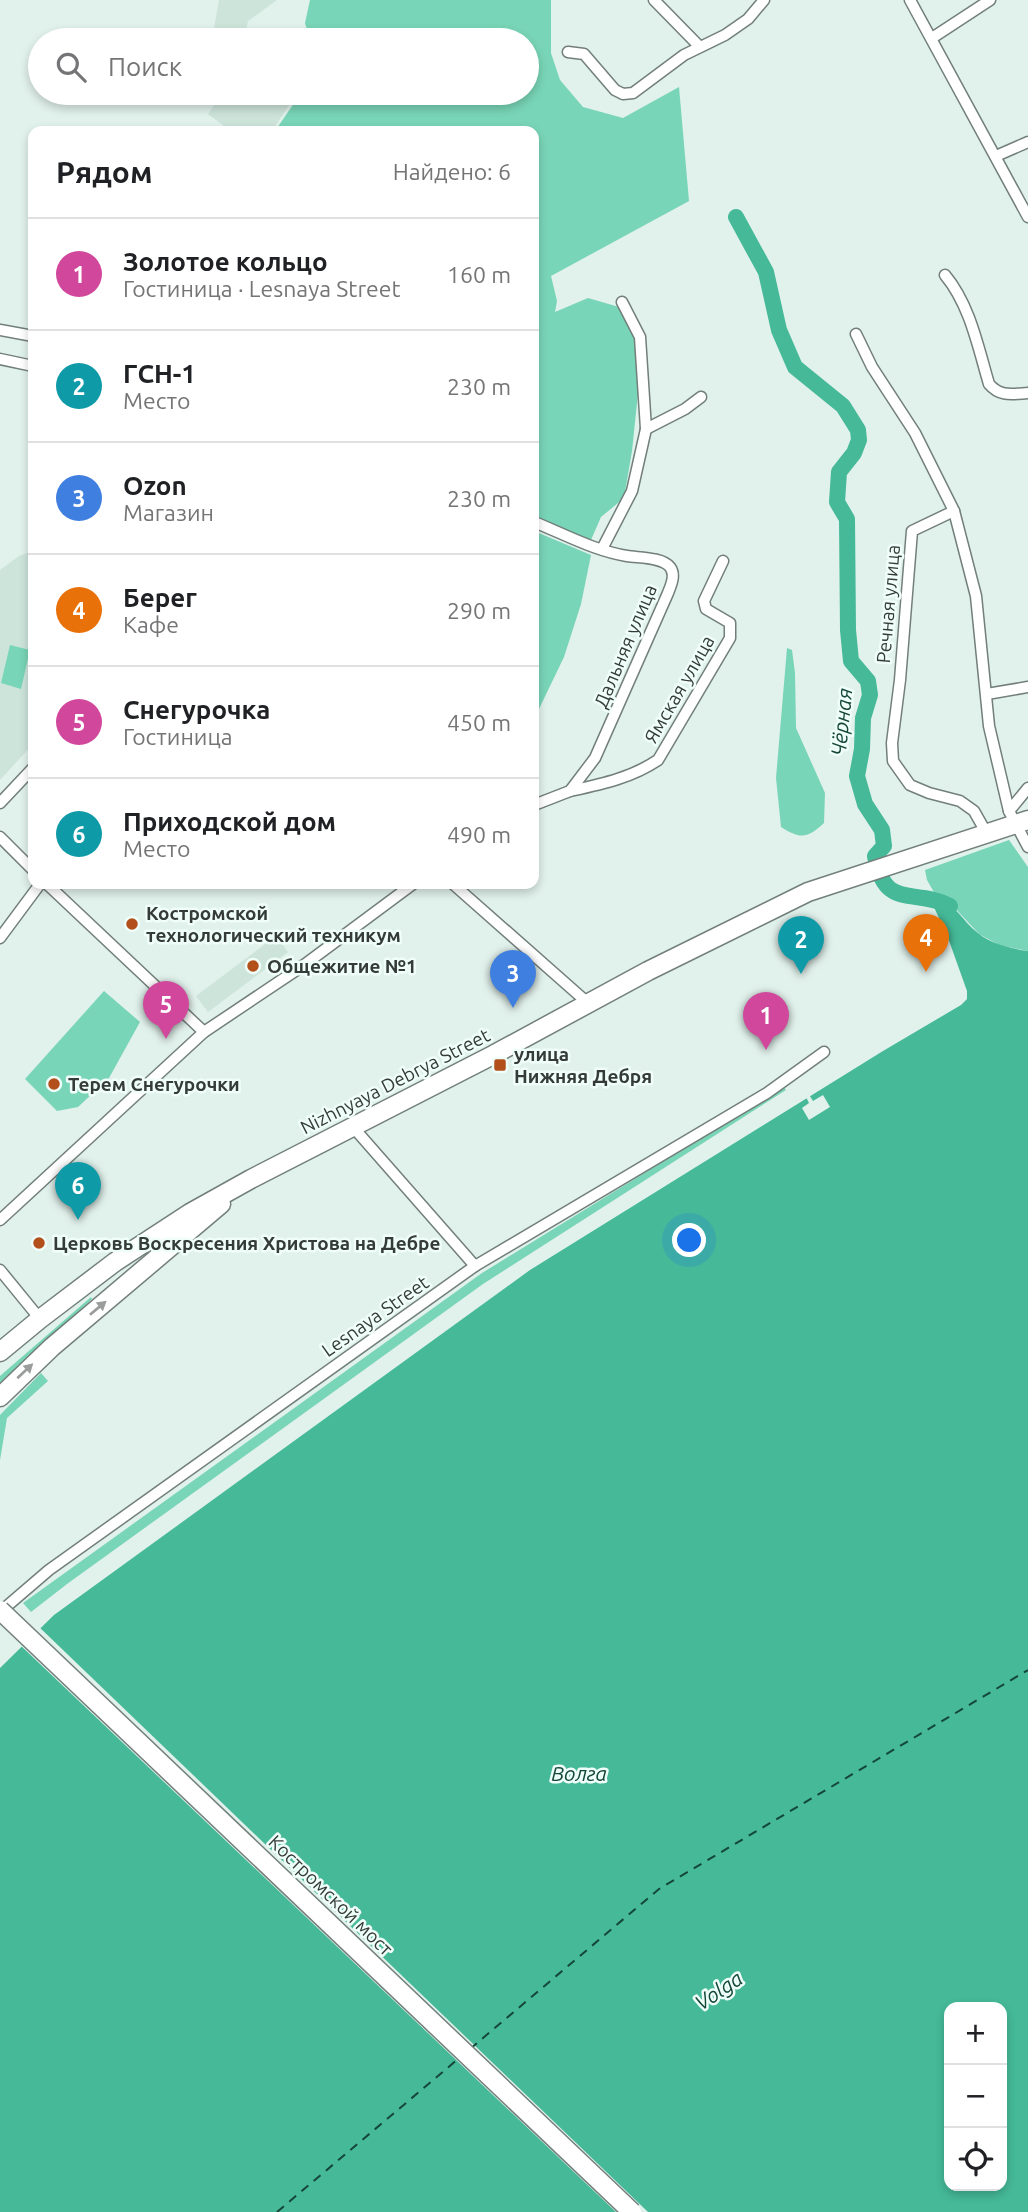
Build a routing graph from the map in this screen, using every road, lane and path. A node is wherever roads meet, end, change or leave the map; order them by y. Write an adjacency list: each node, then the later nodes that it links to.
1 (654, 0): 6 (street)
2 (764, 0): 6 (street)
3 (910, 0): 5 (street)
4 (990, 0): 5 (street)
5 (932, 37): 9 (street)
6 (699, 46): 7 (street)
7 (568, 52)
8 (1028, 142): 9 (street)
9 (996, 156): 10 (street)
10 (1028, 217)
11 (945, 275): 18 (street)
12 (622, 302): 20 (street)
13 (0, 330): 15 (street)
14 (856, 334): 21 (street)
15 (28, 335)
16 (0, 359): 17 (street)
17 (28, 365)
18 (1028, 393)
19 (701, 397): 20 (street)
20 (646, 429): 23 (street)
21 (954, 511): 26 (street); 33 (street, Речная улица)
22 (539, 524): 23 (street, Дальняя улица)
23 (601, 549): 29 (street, Дальняя улица)
24 (723, 561): 29 (street, Ямская улица)
25 (1028, 687): 26 (street)
26 (986, 694): 32 (street)
27 (28, 773): 30 (street)
28 (1028, 788): 32 (street)
29 (570, 791): 31 (street)
30 (0, 803)
31 (539, 803)
32 (1018, 818): 33 (highway, Nizhnyaya Debrya Street); 35 (street)
33 (987, 834): 42 (highway, Nizhnyaya Debrya Street)
34 (0, 837): 36 (street)
35 (1028, 847)
36 (28, 865)
37 (36, 889): 41 (street)
38 (52, 889): 43 (street)
39 (406, 889): 43 (street)
40 (459, 889): 42 (street)
41 (0, 938)
42 (589, 1003): 45 (highway, Nizhnyaya Debrya Street)
43 (204, 1032): 47 (street)
44 (824, 1052): 48 (street, Lesnaya Street)
45 (353, 1127): 46 (highway, Nizhnyaya Debrya Street); 48 (street)
46 (251, 1179): 50 (highway, Nizhnyaya Debrya Street); 52 (highway, one-way to 46)
47 (0, 1220)
48 (475, 1266): 53 (street, Lesnaya Street)
49 (0, 1270): 50 (street)
50 (40, 1319): 51 (highway, Nizhnyaya Debrya Street)
51 (0, 1352)
52 (0, 1397)
53 (0, 1611): 54 (highway, Костромской мост, bridge)
54 (632, 2212)

